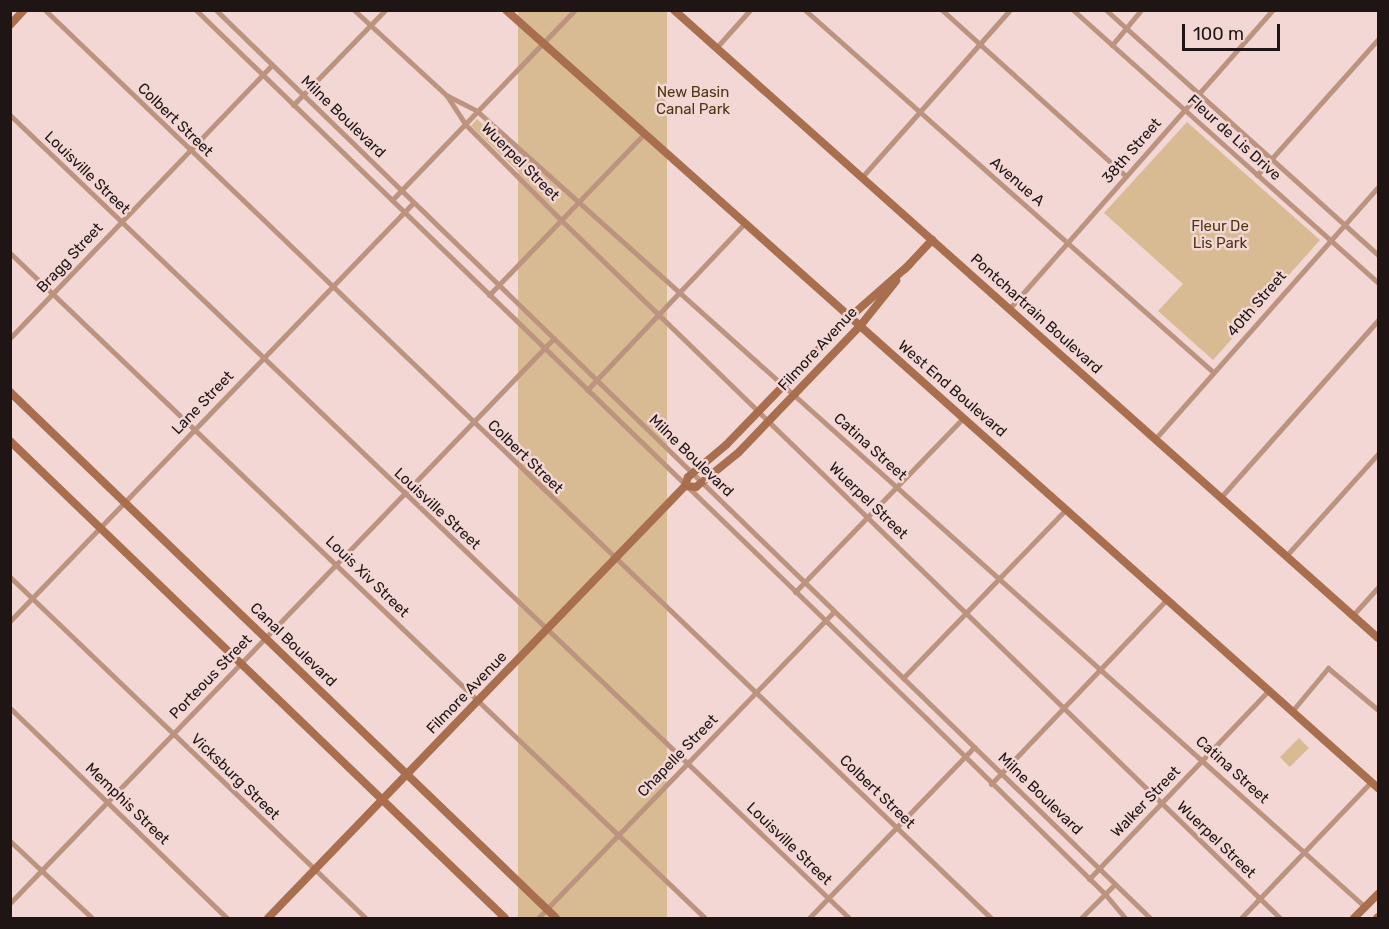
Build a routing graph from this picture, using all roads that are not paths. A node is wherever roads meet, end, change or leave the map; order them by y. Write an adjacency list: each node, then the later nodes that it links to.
1 (24, 10): 18 (main road)
2 (45, 10): 38 (street, Colbert Street)
3 (196, 10): 27 (street, Milne Boulevard)
4 (216, 10): 26 (street, Milne Boulevard)
5 (354, 10): 19 (street, Catina Street)
6 (384, 10): 19 (street)
7 (506, 10): 22 (main road, West End Boulevard)
8 (575, 10): 22 (street)
9 (674, 10): 25 (main road, Pontchartrain Boulevard)
10 (750, 10): 25 (street)
11 (805, 10): 34 (street, Avenue A)
12 (942, 10): 23 (street)
13 (1010, 10): 23 (street)
14 (1073, 10): 24 (street, Fleur de Lis Drive)
15 (1106, 10): 20 (street, Fleur de Lis Drive)
16 (1141, 10): 20 (street)
17 (1273, 10): 28 (street, 38th Street)
18 (10, 25)
19 (370, 25): 29 (street); 30 (street, Catina Street)
20 (1125, 28): 24 (street); 28 (street, Fleur de Lis Drive)
21 (1378, 39): 39 (street)
22 (543, 44): 33 (street); 37 (main road, West End Boulevard)
23 (980, 45): 34 (street); 41 (street)
24 (1112, 45): 32 (street, Fleur de Lis Drive)
25 (716, 48): 42 (main road, Pontchartrain Boulevard)
26 (272, 65): 27 (street, Bragg Street); 29 (street, Milne Boulevard)
27 (263, 75): 31 (street, Milne Boulevard); 38 (street, Bragg Street)
28 (1199, 94): 32 (street, 38th Street); 39 (street, Fleur de Lis Drive)
29 (302, 95): 31 (street); 44 (street, Milne Boulevard)
30 (446, 95): 33 (street, Catina Street); 36 (street, Wuerpel Street)
31 (293, 105): 45 (street, Milne Boulevard)
32 (1185, 110): 40 (street, Fleur de Lis Drive); 41 (street, 38th Street)
33 (477, 111): 36 (street); 47 (street, Catina Street)
34 (920, 113): 42 (street); 55 (street, Avenue A)
35 (10, 115): 50 (street, Louisville Street)
36 (465, 124): 44 (street); 49 (street, Wuerpel Street)
37 (645, 133): 47 (street); 51 (main road, West End Boulevard)
38 (190, 151): 50 (street, Bragg Street); 61 (street, Colbert Street)
39 (1271, 159): 40 (street); 52 (street, Fleur de Lis Drive)
40 (1257, 175): 54 (street, Fleur de Lis Drive)
41 (1126, 176): 55 (street, 38th Street)
42 (862, 177): 53 (main road, Pontchartrain Boulevard)
43 (1378, 187): 52 (street, 40th Street)
44 (401, 190): 45 (street); 46 (street, Milne Boulevard)
45 (392, 200): 48 (street, Milne Boulevard)
46 (413, 203): 48 (street, Lane Street); 60 (street, Milne Boulevard)
47 (579, 203): 49 (street); 62 (street, Catina Street)
48 (404, 212): 61 (street, Lane Street); 64 (street, Milne Boulevard)
49 (562, 221): 60 (street); 66 (street, Wuerpel Street)
50 (120, 222): 63 (street, Bragg Street); 73 (street, Louisville Street)
51 (744, 224): 62 (street); 67 (main road, West End Boulevard)
52 (1345, 224): 54 (street, 40th Street); 57 (street, Fleur de Lis Drive)
53 (932, 240): 58 (main road, Filmore Avenue); 65 (main road, Pontchartrain Boulevard)
54 (1330, 240): 59 (street, Fleur de Lis Drive); 74 (street, 40th Street)
55 (1068, 243): 65 (street, 38th Street); 74 (street, Avenue A)
56 (10, 253): 63 (street, Louis Xiv Street)
57 (1378, 255)
58 (909, 265): 67 (main road, Filmore Avenue); 69 (main road, Filmore Avenue)
59 (1378, 284)
60 (500, 285): 64 (street); 71 (street, Milne Boulevard)
61 (332, 286): 73 (street, Lane Street); 83 (street, Colbert Street)
62 (680, 293): 66 (street); 76 (street, Catina Street)
63 (53, 294): 70 (street, Bragg Street); 84 (street, Louis Xiv Street)
64 (489, 295): 72 (street, Milne Boulevard)
65 (1009, 309): 85 (main road, Pontchartrain Boulevard)
66 (660, 316): 75 (street); 80 (street, Wuerpel Street)
67 (850, 316): 69 (main road, West End Boulevard); 76 (main road, Filmore Avenue)
68 (1378, 320): 93 (street)
69 (860, 326): 79 (main road, Filmore Avenue); 81 (main road, West End Boulevard)
70 (10, 338)
71 (554, 338): 72 (street, Porteous Street); 75 (street, Milne Boulevard)
72 (544, 348): 77 (street, Milne Boulevard); 83 (street, Porteous Street)
73 (264, 358): 84 (street, Lane Street); 92 (street, Louisville Street)
74 (1214, 372): 85 (street, 40th Street)
75 (597, 381): 77 (street); 88 (street, Milne Boulevard)
76 (783, 386): 79 (street, Catina Street); 80 (main road, Filmore Avenue)
77 (587, 390): 90 (street, Milne Boulevard)
78 (10, 392): 94 (main road, Canal Boulevard)
79 (794, 396): 82 (main road, Filmore Avenue); 91 (street, Catina Street)
80 (759, 412): 82 (street, Wuerpel Street); 88 (main road, Filmore Avenue)
81 (964, 417): 91 (street); 95 (main road, West End Boulevard)
82 (769, 422): 89 (main road, Filmore Avenue); 96 (street, Wuerpel Street)
83 (472, 423): 92 (street, Porteous Street); 99 (street, Colbert Street)
84 (196, 428): 94 (street, Lane Street); 100 (street, Louis Xiv Street)
85 (1155, 439): 93 (main road, Pontchartrain Boulevard)
86 (10, 441): 97 (main road)
87 (1378, 454): 98 (street)
88 (692, 474): 89 (street, Milne Boulevard); 90 (main road, Filmore Avenue)
89 (702, 483): 90 (main road); 103 (street, Milne Boulevard)
90 (685, 486): 99 (main road, Filmore Avenue); 105 (street, Milne Boulevard)
91 (897, 487): 96 (street); 102 (street, Catina Street)
92 (404, 494): 100 (street, Porteous Street); 113 (street, Louisville Street)
93 (1221, 497): 98 (main road, Pontchartrain Boulevard)
94 (125, 502): 97 (street, Lane Street); 114 (main road, Canal Boulevard)
95 (1066, 509): 102 (street); 107 (main road, West End Boulevard)
96 (868, 518): 103 (street); 109 (street, Wuerpel Street)
97 (100, 528): 106 (street, Lane Street); 116 (main road)
98 (1286, 556): 110 (main road, Pontchartrain Boulevard)
99 (614, 558): 113 (main road, Filmore Avenue); 120 (street, Colbert Street)
100 (336, 564): 114 (street, Porteous Street); 121 (street, Louis Xiv Street)
101 (10, 577): 106 (street, Vicksburg Street)
102 (999, 578): 109 (street); 117 (street, Catina Street)
103 (804, 582): 105 (street); 108 (street, Milne Boulevard)
104 (1378, 587): 110 (street)
105 (795, 592): 112 (street, Milne Boulevard)
106 (32, 598): 111 (street, Lane Street); 126 (street, Vicksburg Street)
107 (1167, 599): 117 (street); 119 (main road, West End Boulevard)
108 (834, 611): 112 (street, Chapelle Street); 118 (street, Milne Boulevard)
109 (966, 612): 118 (street); 123 (street, Wuerpel Street)
110 (1353, 615): 115 (main road, Pontchartrain Boulevard)
111 (10, 621)
112 (824, 621): 120 (street, Chapelle Street); 128 (street, Milne Boulevard)
113 (547, 628): 121 (main road, Filmore Avenue); 130 (street, Louisville Street)
114 (266, 637): 116 (street, Porteous Street); 132 (main road, Canal Boulevard)
115 (1378, 638)
116 (240, 664): 126 (street, Porteous Street); 137 (main road)
117 (1101, 671): 123 (street); 129 (street, Catina Street)
118 (903, 678): 127 (street, Milne Boulevard)
119 (1270, 689): 124 (main road, West End Boulevard); 129 (street, Walker Street)
120 (756, 692): 130 (street, Chapelle Street); 139 (street, Colbert Street)
121 (478, 701): 132 (main road, Filmore Avenue); 140 (street, Louis Xiv Street)
122 (10, 708): 136 (street, Memphis Street)
123 (1064, 710): 131 (street); 138 (street, Wuerpel Street)
124 (1293, 710): 125 (street); 133 (main road, West End Boulevard)
125 (1378, 710)
126 (173, 734): 136 (street, Porteous Street); 144 (street, Vicksburg Street)
127 (974, 747): 128 (street); 131 (street, Milne Boulevard)
128 (964, 757): 134 (street, Milne Boulevard); 139 (street)
129 (1203, 760): 138 (street, Walker Street); 142 (street, Catina Street)
130 (687, 764): 140 (street, Chapelle Street); 150 (street, Louisville Street)
131 (1001, 774): 134 (street); 143 (street, Milne Boulevard)
132 (407, 775): 137 (main road, Filmore Avenue); 154 (main road, Canal Boulevard)
133 (1371, 782): 135 (main road, West End Boulevard); 142 (street)
134 (991, 784): 146 (street, Milne Boulevard)
135 (1378, 788)
136 (108, 801): 145 (street, Porteous Street); 156 (street, Memphis Street)
137 (381, 801): 144 (main road, Filmore Avenue); 159 (main road)
138 (1161, 804): 143 (street, Walker Street); 151 (street, Wuerpel Street)
139 (897, 827): 150 (street); 165 (street, Colbert Street)
140 (619, 835): 154 (street, Chapelle Street); 162 (street, Louis Xiv Street)
141 (10, 841): 145 (street)
142 (1305, 852): 151 (street); 153 (street, Catina Street)
143 (1099, 868): 146 (street, Walker Street); 147 (street, Milne Boulevard)
144 (315, 870): 157 (main road, Filmore Avenue); 158 (street, Vicksburg Street)
145 (42, 871): 152 (street, Porteous Street); 155 (street)
146 (1089, 879): 148 (street, Milne Boulevard)
147 (1114, 884): 148 (street); 168 (street, Milne Boulevard)
148 (1105, 894): 166 (street); 167 (street, Milne Boulevard)
149 (1378, 894): 153 (main road)
150 (828, 898): 163 (street); 164 (street, Louisville Street)
151 (1260, 899): 169 (street); 170 (street, Wuerpel Street)
152 (10, 903)
153 (1365, 907): 171 (main road)
154 (547, 910): 160 (street, Chapelle Street); 161 (main road, Canal Boulevard)
155 (92, 918)
156 (227, 918)
157 (268, 918)
158 (365, 918)
159 (505, 918)
160 (538, 918)
161 (555, 918)
162 (705, 918)
163 (809, 918)
164 (849, 918)
165 (991, 918)
166 (1081, 918)
167 (1125, 918)
168 (1150, 918)
169 (1241, 918)
170 (1280, 918)
171 (1354, 918)

